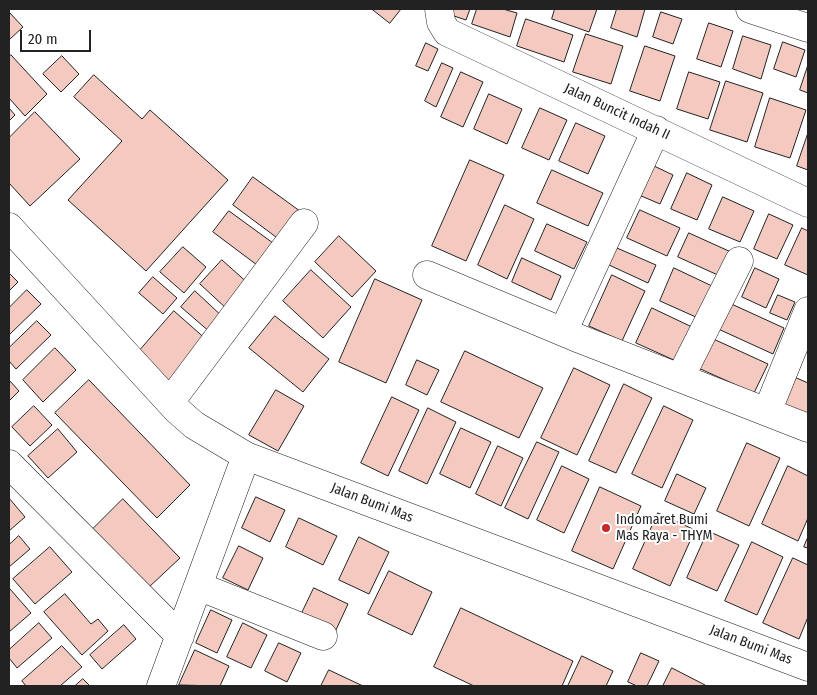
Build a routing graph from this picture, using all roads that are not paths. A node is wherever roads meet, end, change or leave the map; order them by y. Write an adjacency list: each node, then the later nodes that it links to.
1 (439, 9): 4 (street, Jalan Buncit Indah II)
2 (750, 9): 3 (street)
3 (808, 28)
4 (656, 130): 5 (street, Jalan Buncit Indah II); 11 (street)
5 (808, 202)
6 (304, 223): 13 (street)
7 (9, 227): 13 (street, Jalan Bumi Mas)
8 (739, 261): 12 (street)
9 (428, 275): 11 (street)
10 (808, 311): 14 (street)
11 (563, 332): 12 (street)
12 (680, 378): 14 (street)
13 (170, 402): 16 (street, Jalan Bumi Mas)
14 (767, 412): 15 (street)
15 (808, 428)
16 (246, 456): 18 (street); 21 (street, Jalan Bumi Mas)
17 (9, 464): 19 (street)
18 (198, 586): 19 (street); 20 (street)
19 (180, 636): 23 (street)
20 (323, 636)
21 (808, 667)
22 (808, 674): 24 (street)
23 (161, 686)
24 (803, 686)

